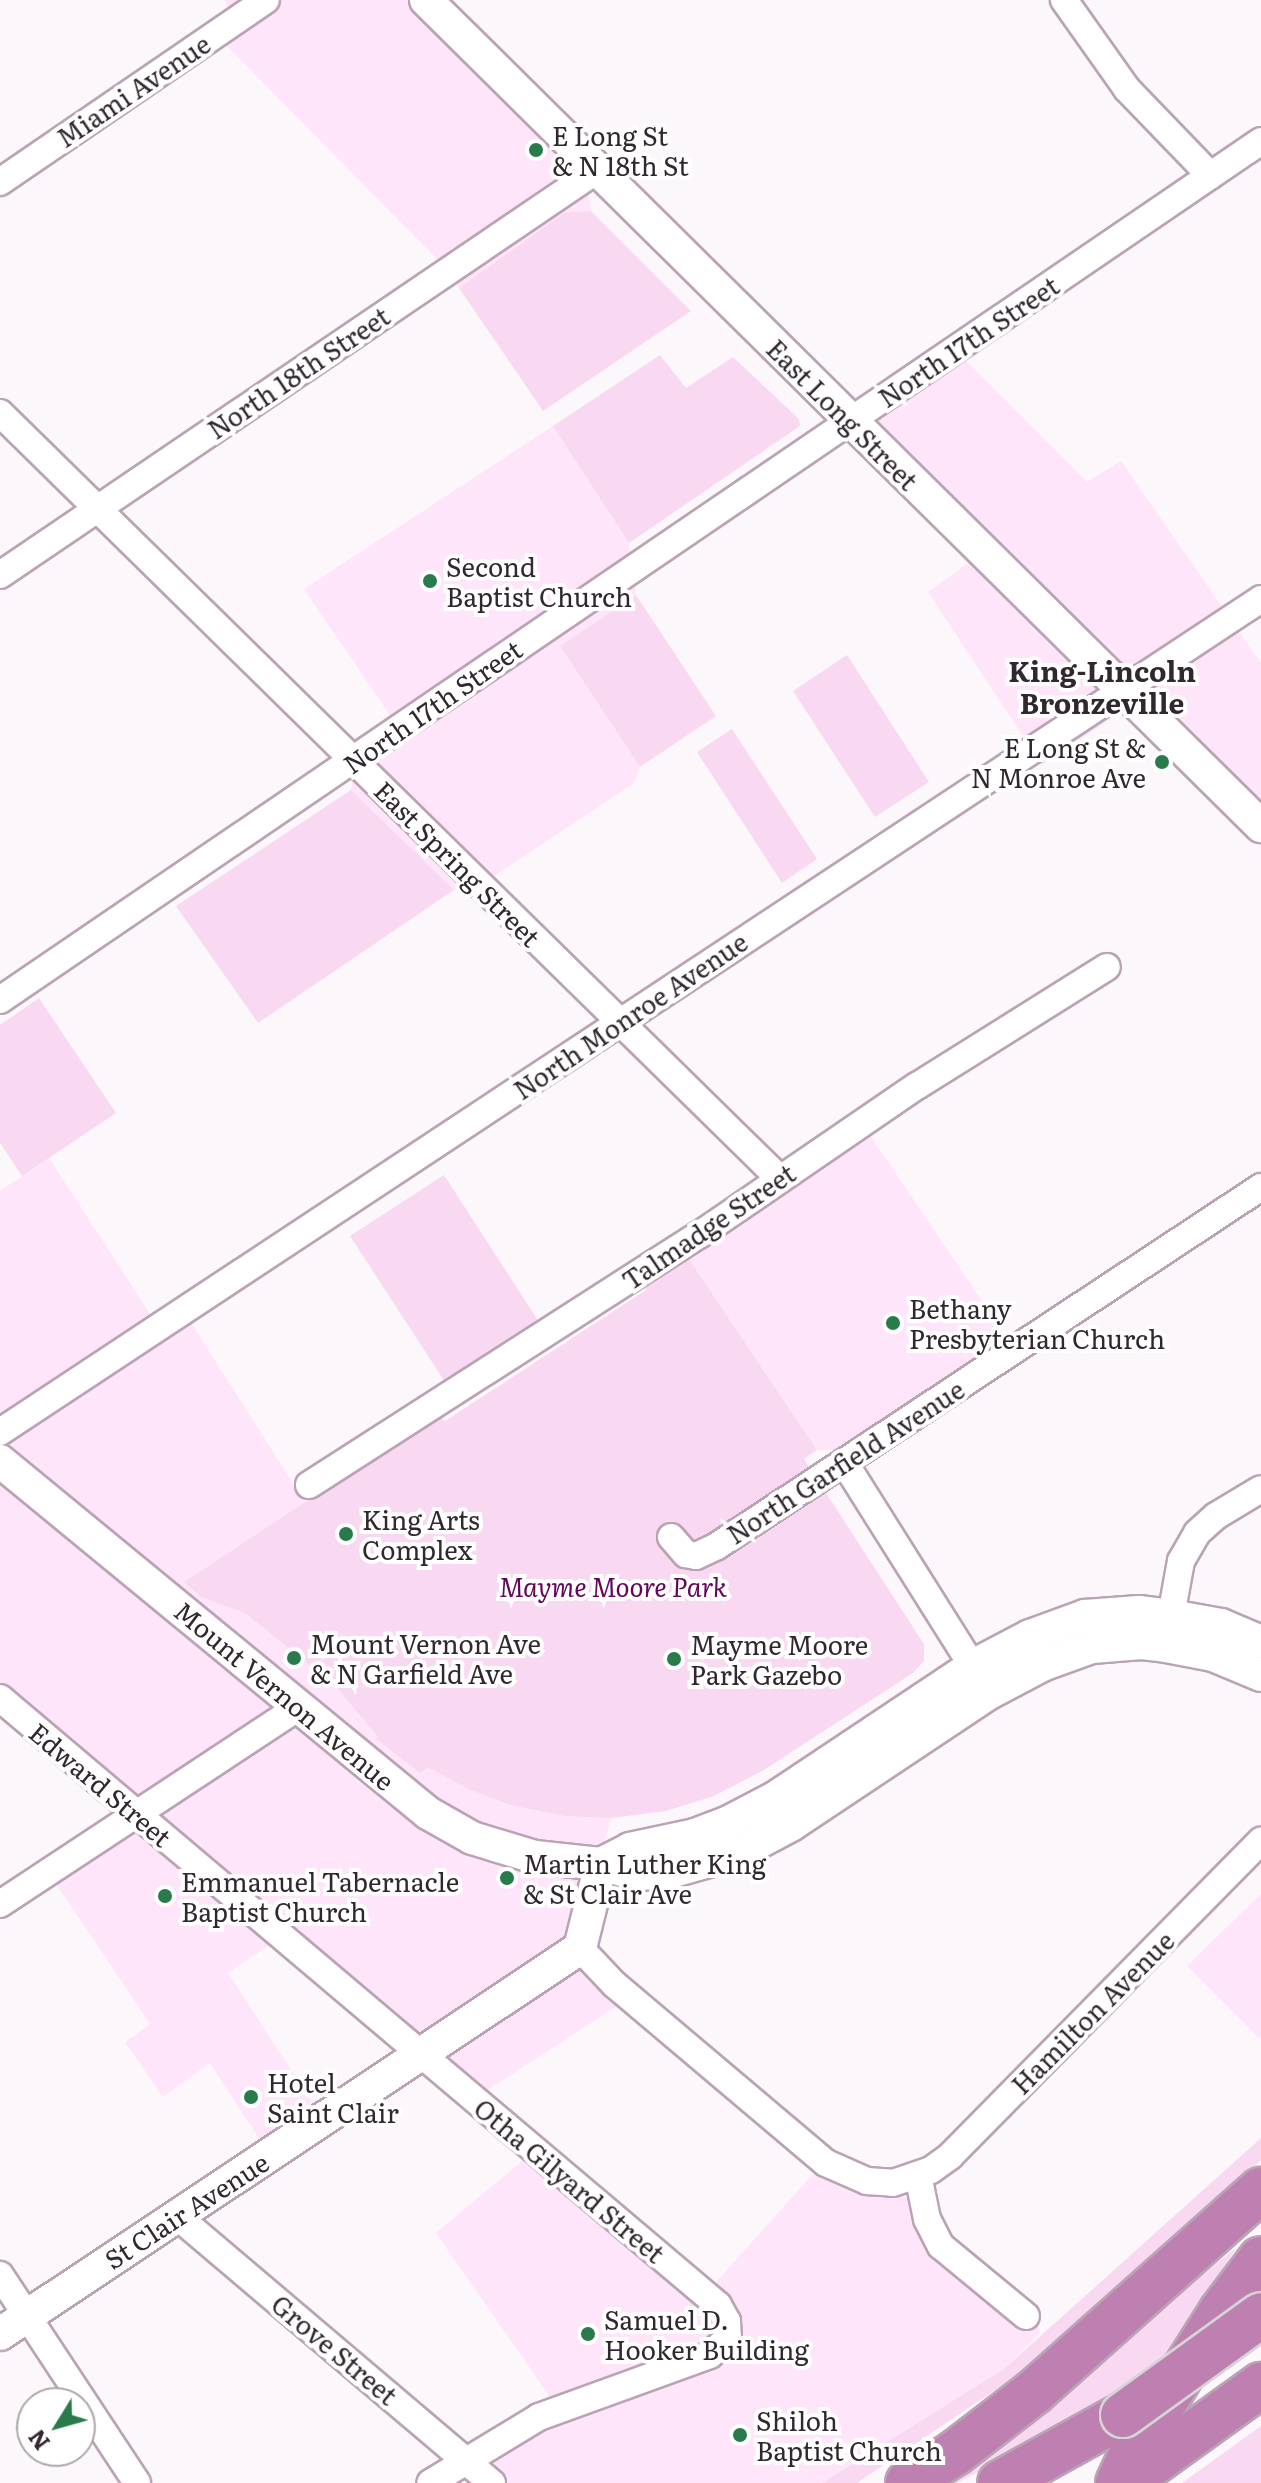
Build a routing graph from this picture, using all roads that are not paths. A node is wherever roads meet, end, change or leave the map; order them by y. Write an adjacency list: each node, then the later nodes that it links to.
1 (266, 0): 7 (street, Miami Avenue)
2 (426, 0): 5 (street, East Long Street)
3 (1064, 0): 6 (street)
4 (1261, 141): 6 (street, North 17th Street)
5 (597, 170): 9 (street, East Long Street); 10 (street, North 18th Street)
6 (1210, 175): 9 (street, North 17th Street)
7 (0, 182)
8 (0, 413): 10 (street, East Spring Street)
9 (850, 422): 13 (street, East Long Street); 14 (street, North 17th Street)
10 (97, 510): 11 (street, North 18th Street); 14 (street, East Spring Street)
11 (0, 575)
12 (1261, 599): 13 (street, North Monroe Avenue)
13 (1123, 691): 15 (street, East Long Street); 18 (street, North Monroe Avenue)
14 (354, 760): 17 (street, North 17th Street); 18 (street, East Spring Street)
15 (1261, 826)
16 (1107, 967): 19 (street, Talmadge Street)
17 (0, 1000)
18 (621, 1024): 19 (street, East Spring Street); 21 (street, North Monroe Avenue)
19 (779, 1178): 24 (street, Talmadge Street)
20 (1259, 1193): 22 (street, North Garfield Avenue)
21 (0, 1432)
22 (844, 1462): 26 (street, North Garfield Avenue); 30 (street)
23 (5, 1472): 32 (street, Mount Vernon Avenue)
24 (309, 1485)
25 (1261, 1489): 27 (street)
26 (671, 1537)
27 (1171, 1616): 28 (street); 30 (street)
28 (1261, 1642)
29 (1261, 1675): 30 (street)
30 (981, 1679): 35 (street, Mount Vernon Avenue)
31 (0, 1698): 33 (street, Edward Street)
32 (300, 1706): 33 (street); 35 (street, Mount Vernon Avenue)
33 (137, 1814): 36 (street); 38 (street, Edward Street)
34 (1261, 1841): 39 (street, Hamilton Avenue)
35 (601, 1864): 37 (street)
36 (0, 1904)
37 (580, 1948): 38 (street, St Clair Avenue); 39 (street)
38 (421, 2055): 41 (street, St Clair Avenue); 50 (street, Otha Gilyard Street)
39 (918, 2175): 46 (street)
40 (1261, 2190): 54 (highway)
41 (177, 2216): 45 (street, St Clair Avenue); 50 (street, Grove Street)
42 (1261, 2259): 49 (highway)
43 (0, 2275): 45 (street)
44 (1261, 2315): 49 (highway, bridge)
45 (27, 2316): 47 (street, St Clair Avenue); 51 (street)
46 (1026, 2316)
47 (0, 2334)
48 (1261, 2385): 49 (highway)
49 (1125, 2458): 55 (highway); 56 (highway)
50 (467, 2461): 52 (street); 53 (street, Grove Street)
51 (137, 2483)
52 (430, 2483)
53 (492, 2483)
54 (908, 2483)
55 (1000, 2483)
56 (1029, 2483)

